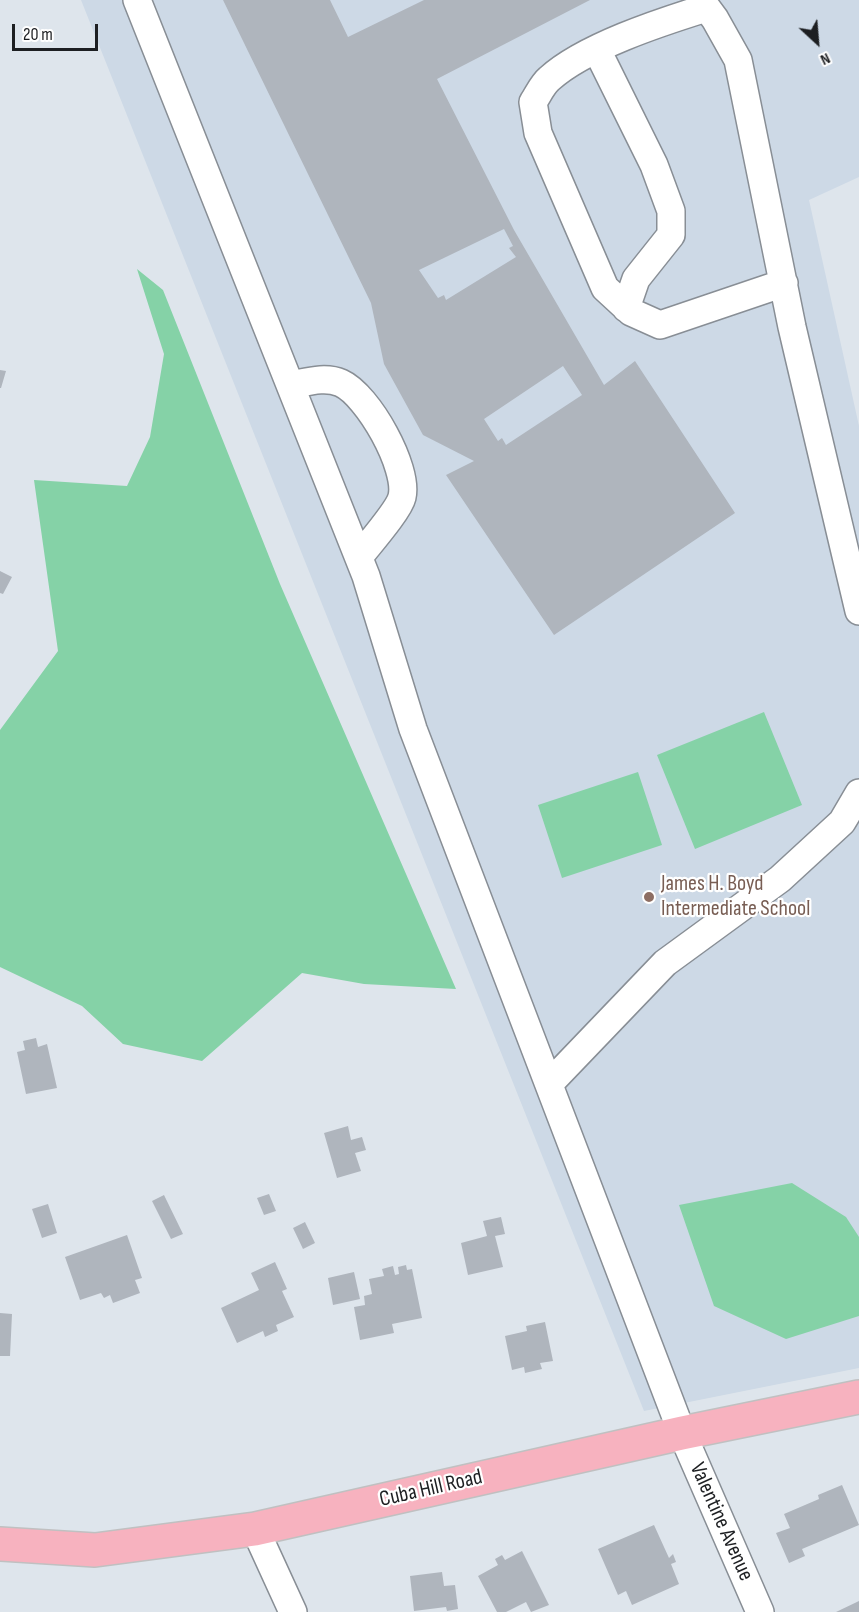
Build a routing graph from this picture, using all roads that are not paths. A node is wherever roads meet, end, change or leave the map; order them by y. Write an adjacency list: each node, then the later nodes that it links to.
1 (137, 0): 6 (street, Valentine Avenue)
2 (704, 4): 3 (street); 4 (street)
3 (597, 51): 5 (street); 5 (street)
4 (784, 284): 5 (street); 8 (street)
5 (626, 308)
6 (291, 385): 7 (street, Valentine Avenue); 7 (street)
7 (359, 557): 10 (street, Valentine Avenue)
8 (859, 611)
9 (859, 793): 10 (street)
10 (549, 1084): 12 (street, Valentine Avenue)
11 (859, 1397): 12 (main road, Cuba Hill Road)
12 (682, 1433): 13 (main road, Cuba Hill Road); 16 (street, Valentine Avenue)
13 (255, 1529): 14 (main road, Cuba Hill Road); 15 (street)
14 (0, 1544)
15 (293, 1612)
16 (760, 1612)

